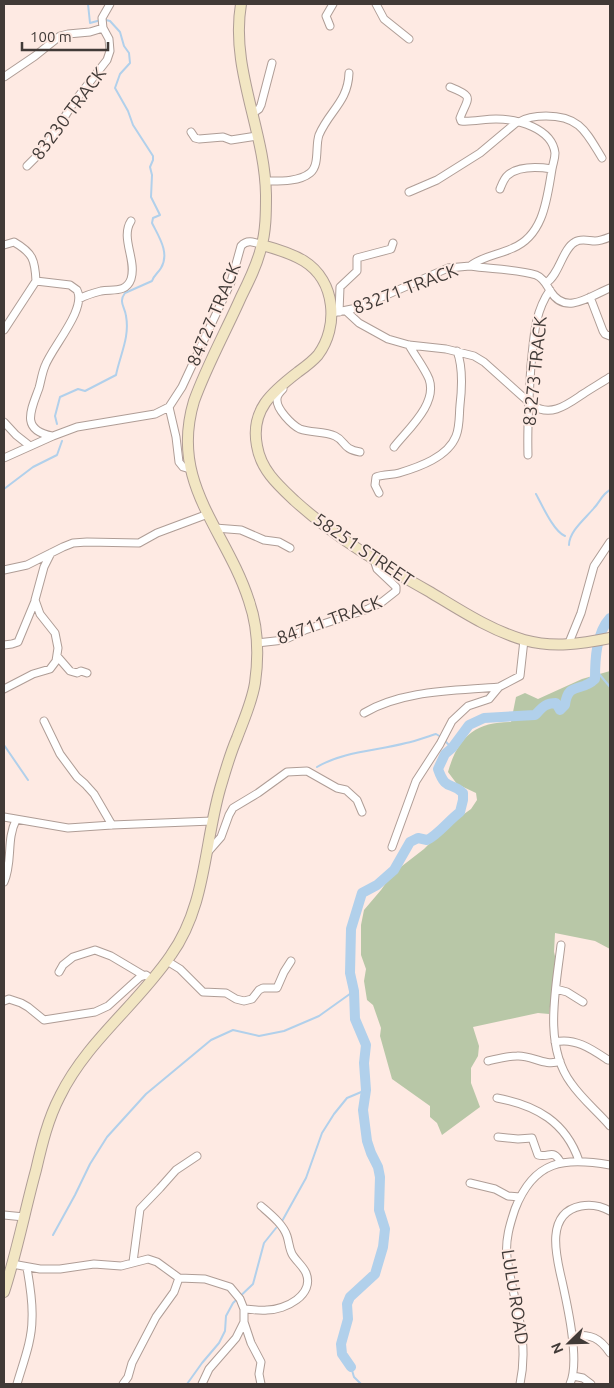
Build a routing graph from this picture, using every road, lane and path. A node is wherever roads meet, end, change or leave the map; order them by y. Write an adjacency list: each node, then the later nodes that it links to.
1 (108, 4): 6 (street, 83230 TRACK)
2 (241, 4): 12 (main road)
3 (333, 4): 5 (street)
4 (376, 4): 7 (street)
5 (330, 26)
6 (103, 28): 10 (street); 17 (street, 83230 TRACK)
7 (409, 39)
8 (272, 63): 12 (street)
9 (349, 73): 19 (street)
10 (4, 77)
11 (450, 87): 13 (street)
12 (252, 114): 15 (main road)
13 (518, 122): 16 (street); 18 (street); 21 (street)
14 (191, 132): 15 (street)
15 (257, 136): 19 (main road)
16 (602, 158)
17 (27, 166)
18 (552, 169): 20 (street); 27 (street)
19 (265, 181): 25 (main road)
20 (500, 189)
21 (409, 192)
22 (131, 221): 33 (street)
23 (610, 237): 29 (street)
24 (393, 243): 34 (street)
25 (262, 245): 34 (main road, 58251 STREET); 42 (street, 84727 TRACK); 50 (main road)
26 (4, 246): 28 (street)
27 (470, 266): 29 (street, 83271 TRACK); 34 (street, 83271 TRACK)
28 (36, 281): 33 (street); 35 (street)
29 (546, 283): 31 (street)
30 (610, 288): 32 (street)
31 (550, 290): 32 (street); 41 (street, 83273 TRACK)
32 (590, 297): 36 (street)
33 (79, 300): 44 (street)
34 (339, 312): 37 (street); 39 (main road, 58251 STREET)
35 (4, 330)
36 (610, 336)
37 (409, 345): 38 (street); 46 (street)
38 (457, 351): 41 (street); 51 (street)
39 (299, 371): 47 (street); 57 (main road, 58251 STREET)
40 (610, 377): 41 (street)
41 (527, 401): 48 (street, 83273 TRACK)
42 (171, 404): 44 (street); 50 (street)
43 (4, 422): 45 (street)
44 (52, 436): 45 (street)
45 (30, 446): 49 (street)
46 (394, 447)
47 (360, 452)
48 (528, 455)
49 (4, 458)
50 (190, 469): 52 (main road)
51 (379, 493)
52 (208, 514): 53 (main road); 56 (street)
53 (215, 528): 55 (street); 62 (main road)
54 (610, 542): 64 (street)
55 (290, 548)
56 (51, 553): 58 (street); 59 (street)
57 (374, 560): 61 (main road, 58251 STREET); 62 (street, 84711 TRACK)
58 (4, 570)
59 (35, 600): 63 (street); 65 (street)
60 (610, 638): 64 (main road, 58251 STREET)
61 (524, 640): 64 (main road, 58251 STREET); 67 (street)
62 (257, 643): 74 (main road)
63 (4, 645)
64 (568, 645)
65 (56, 656): 66 (street); 68 (street)
66 (87, 673)
67 (499, 687): 69 (street); 76 (street)
68 (4, 689)
69 (364, 713)
70 (44, 721): 75 (street)
71 (362, 812): 77 (street)
72 (4, 817): 73 (street)
73 (16, 820): 75 (street); 78 (street)
74 (212, 821): 75 (street); 77 (main road)
75 (112, 825)
76 (392, 847)
77 (206, 854): 80 (main road)
78 (4, 882)
79 (561, 945): 84 (street)
80 (167, 961): 81 (street); 83 (main road)
81 (291, 961)
82 (59, 972): 83 (street)
83 (148, 978): 85 (street); 103 (main road)
84 (556, 989): 86 (street); 87 (street)
85 (4, 1001)
86 (583, 1002)
87 (555, 1042): 88 (street); 90 (street)
88 (608, 1060)
89 (488, 1061): 90 (street)
90 (560, 1061): 92 (street)
91 (497, 1098): 95 (street)
92 (610, 1126)
93 (498, 1137): 96 (street)
94 (197, 1156): 104 (street)
95 (579, 1161): 96 (street, LULU ROAD); 97 (street, LULU ROAD)
96 (561, 1163): 99 (street, LULU ROAD)
97 (610, 1165)
98 (470, 1183): 99 (street)
99 (520, 1197): 118 (street, LULU ROAD)
100 (262, 1206): 109 (street)
101 (610, 1211): 111 (street)
102 (4, 1215): 103 (street)
103 (24, 1217): 105 (main road)
104 (134, 1262): 106 (street); 107 (street)
105 (12, 1264): 106 (street); 108 (main road)
106 (27, 1268): 114 (street)
107 (179, 1278): 109 (street); 115 (street)
108 (4, 1292)
109 (244, 1309): 110 (street)
110 (244, 1322): 116 (street); 117 (street)
111 (572, 1336): 112 (street); 113 (street)
112 (610, 1352)
113 (573, 1376): 119 (street); 120 (street)
114 (17, 1384)
115 (123, 1384)
116 (202, 1384)
117 (260, 1384)
118 (520, 1384)
119 (570, 1384)
120 (591, 1384)

